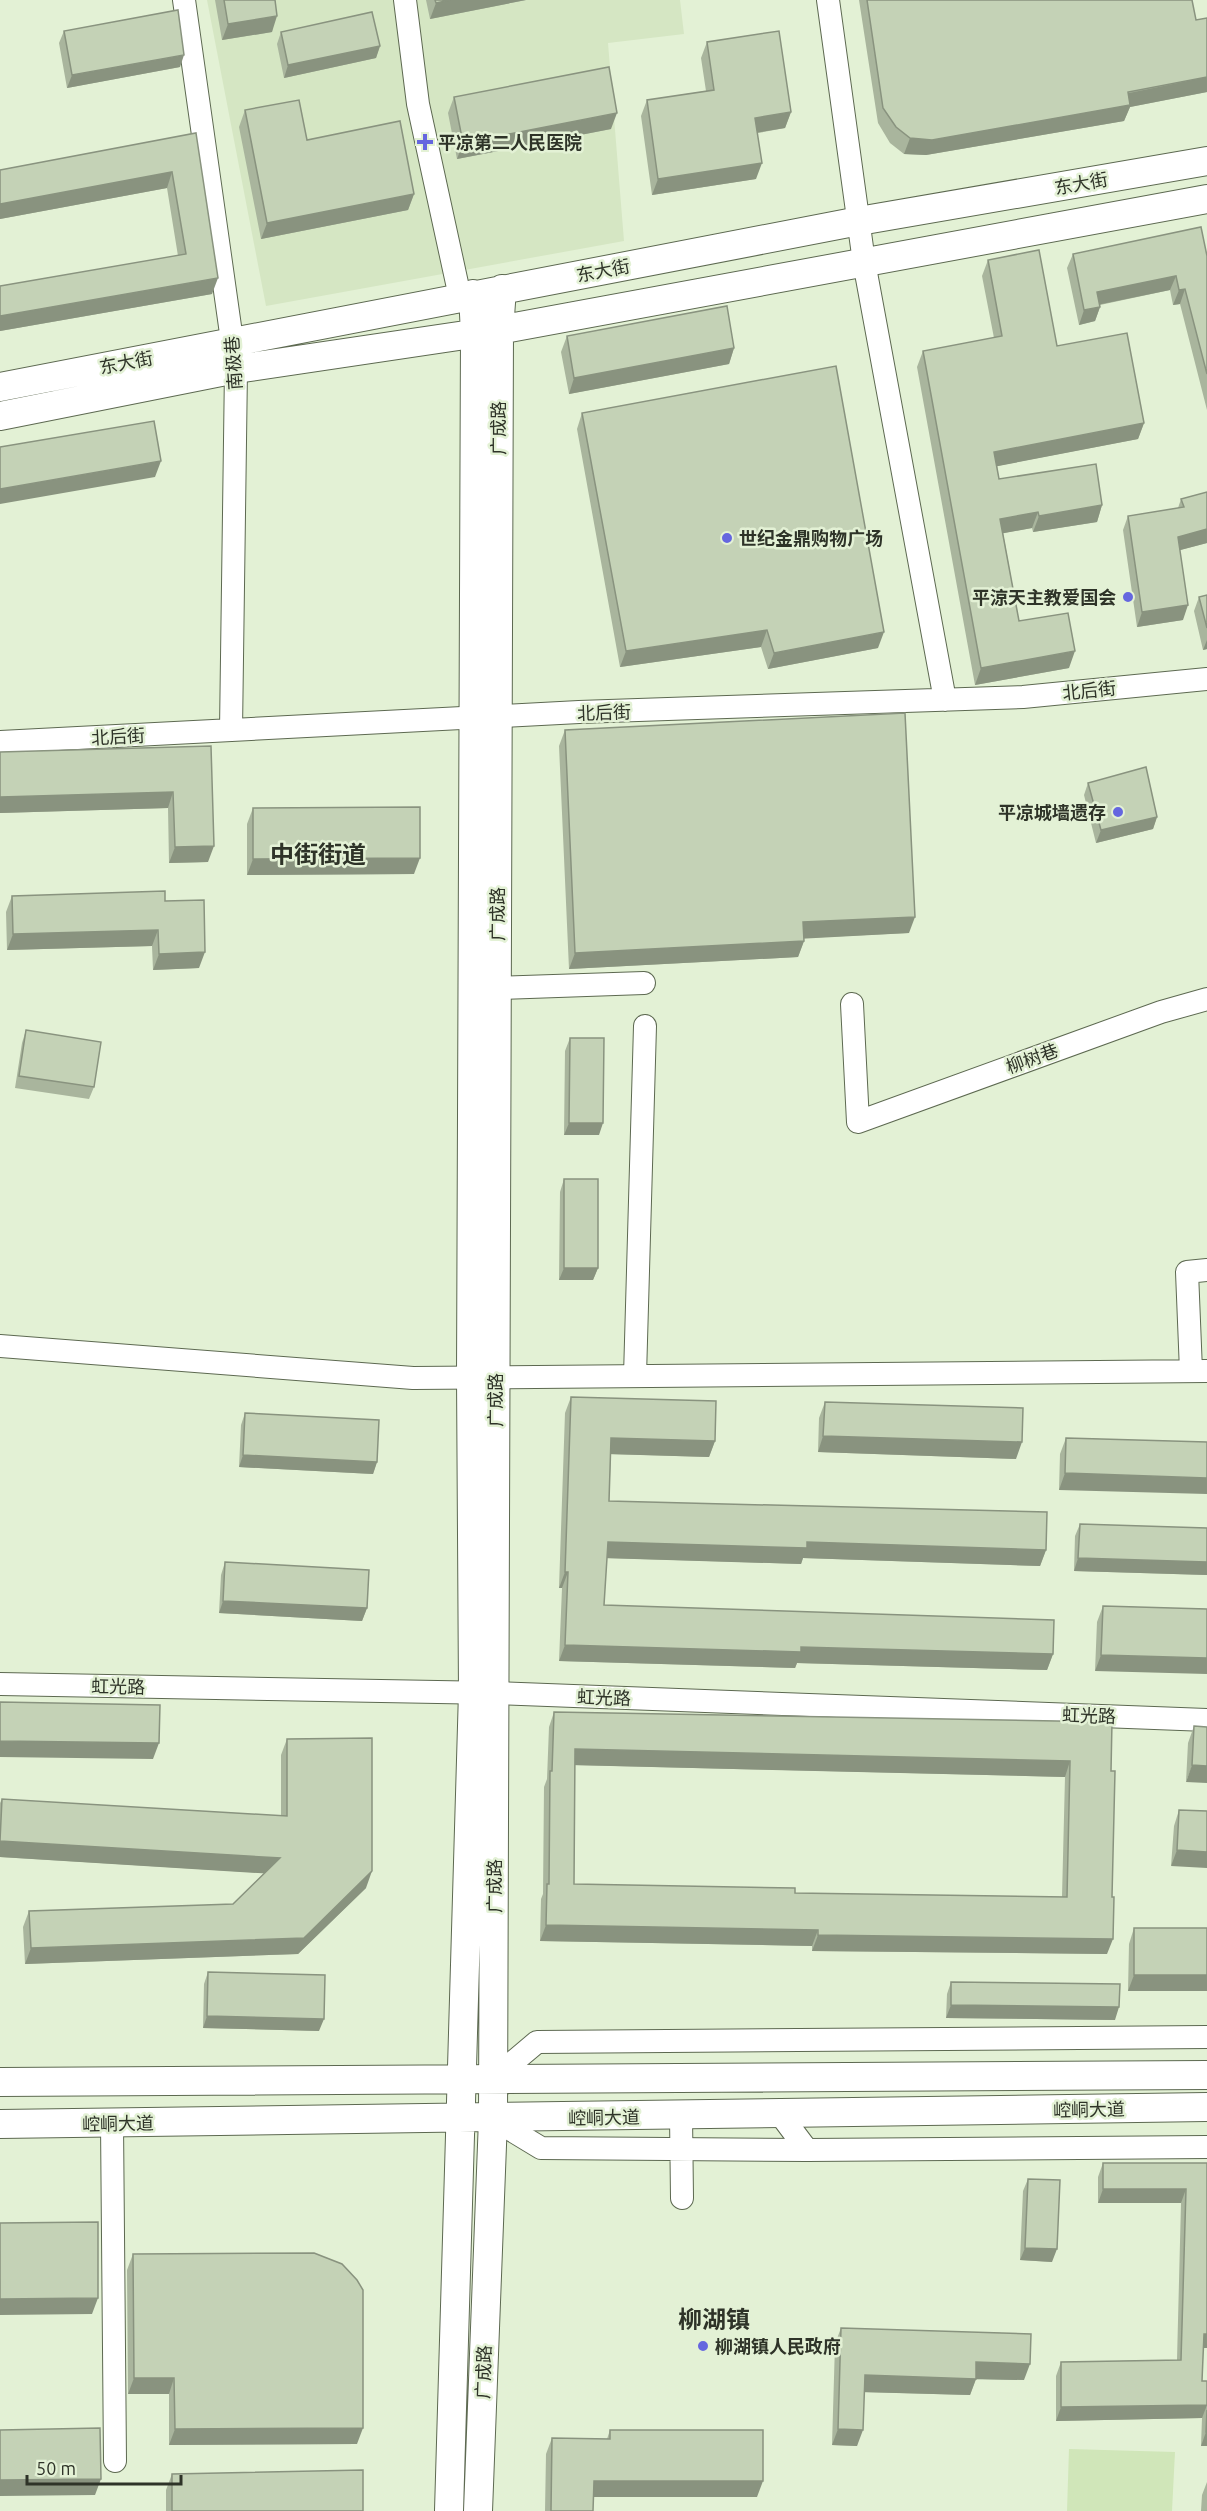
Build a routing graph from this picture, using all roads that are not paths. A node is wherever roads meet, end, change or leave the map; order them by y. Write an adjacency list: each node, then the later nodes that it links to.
1 (184, 0): 11 (street, 南极巷)
2 (405, 0): 9 (street)
3 (828, 0): 6 (street)
4 (1207, 161): 6 (main road, 东大街)
5 (1207, 200): 7 (main road, 东大街)
6 (859, 221): 7 (street); 8 (main road, 东大街)
7 (864, 262): 10 (main road, 东大街); 15 (street)
8 (502, 289): 9 (main road, 东大街); 10 (main road, 广成路)
9 (466, 296): 10 (main road, 广成路); 11 (main road, 东大街)
10 (487, 332): 11 (main road, 东大街); 16 (main road, 广成路)
11 (235, 355): 12 (main road, 东大街); 13 (main road, 东大街); 17 (street, 南极巷)
12 (0, 387)
13 (0, 416)
14 (1207, 678): 15 (street, 北后街)
15 (945, 700): 16 (street, 北后街)
16 (486, 717): 17 (street, 北后街); 20 (main road, 广成路); 28 (main road, 广成路)
17 (231, 730): 18 (street, 北后街)
18 (0, 742)
19 (644, 983): 20 (street)
20 (496, 988): 28 (main road, 广成路)
21 (1207, 999): 22 (street, 柳树巷)
22 (852, 1004)
23 (645, 1026): 27 (street)
24 (1207, 1270): 26 (street)
25 (0, 1346): 28 (street)
26 (1199, 1371): 27 (street)
27 (635, 1376): 28 (street)
28 (483, 1377): 30 (main road, 广成路)
29 (0, 1684): 30 (street, 虹光路)
30 (484, 1692): 31 (street, 虹光路); 34 (main road, 广成路); 35 (main road, 广成路)
31 (1207, 1720)
32 (1207, 2037): 35 (street)
33 (1207, 2075): 35 (main road, 崆峒大道)
34 (461, 2079): 35 (main road, 崆峒大道); 36 (main road, 崆峒大道); 40 (main road, 广成路)
35 (493, 2079): 41 (main road, 广成路)
36 (0, 2082)
37 (1207, 2107): 38 (main road, 崆峒大道)
38 (780, 2114): 39 (main road, 崆峒大道); 46 (street)
39 (681, 2116): 41 (main road, 崆峒大道); 45 (street)
40 (460, 2119): 41 (main road, 崆峒大道); 42 (main road, 崆峒大道); 49 (main road, 广成路)
41 (493, 2119): 45 (street); 50 (main road, 广成路)
42 (112, 2123): 43 (main road, 崆峒大道); 48 (street)
43 (0, 2124)
44 (1207, 2147): 46 (street)
45 (683, 2149): 46 (street); 47 (street)
46 (807, 2150)
47 (682, 2198)
48 (115, 2461)
49 (449, 2511)
50 (478, 2511)

